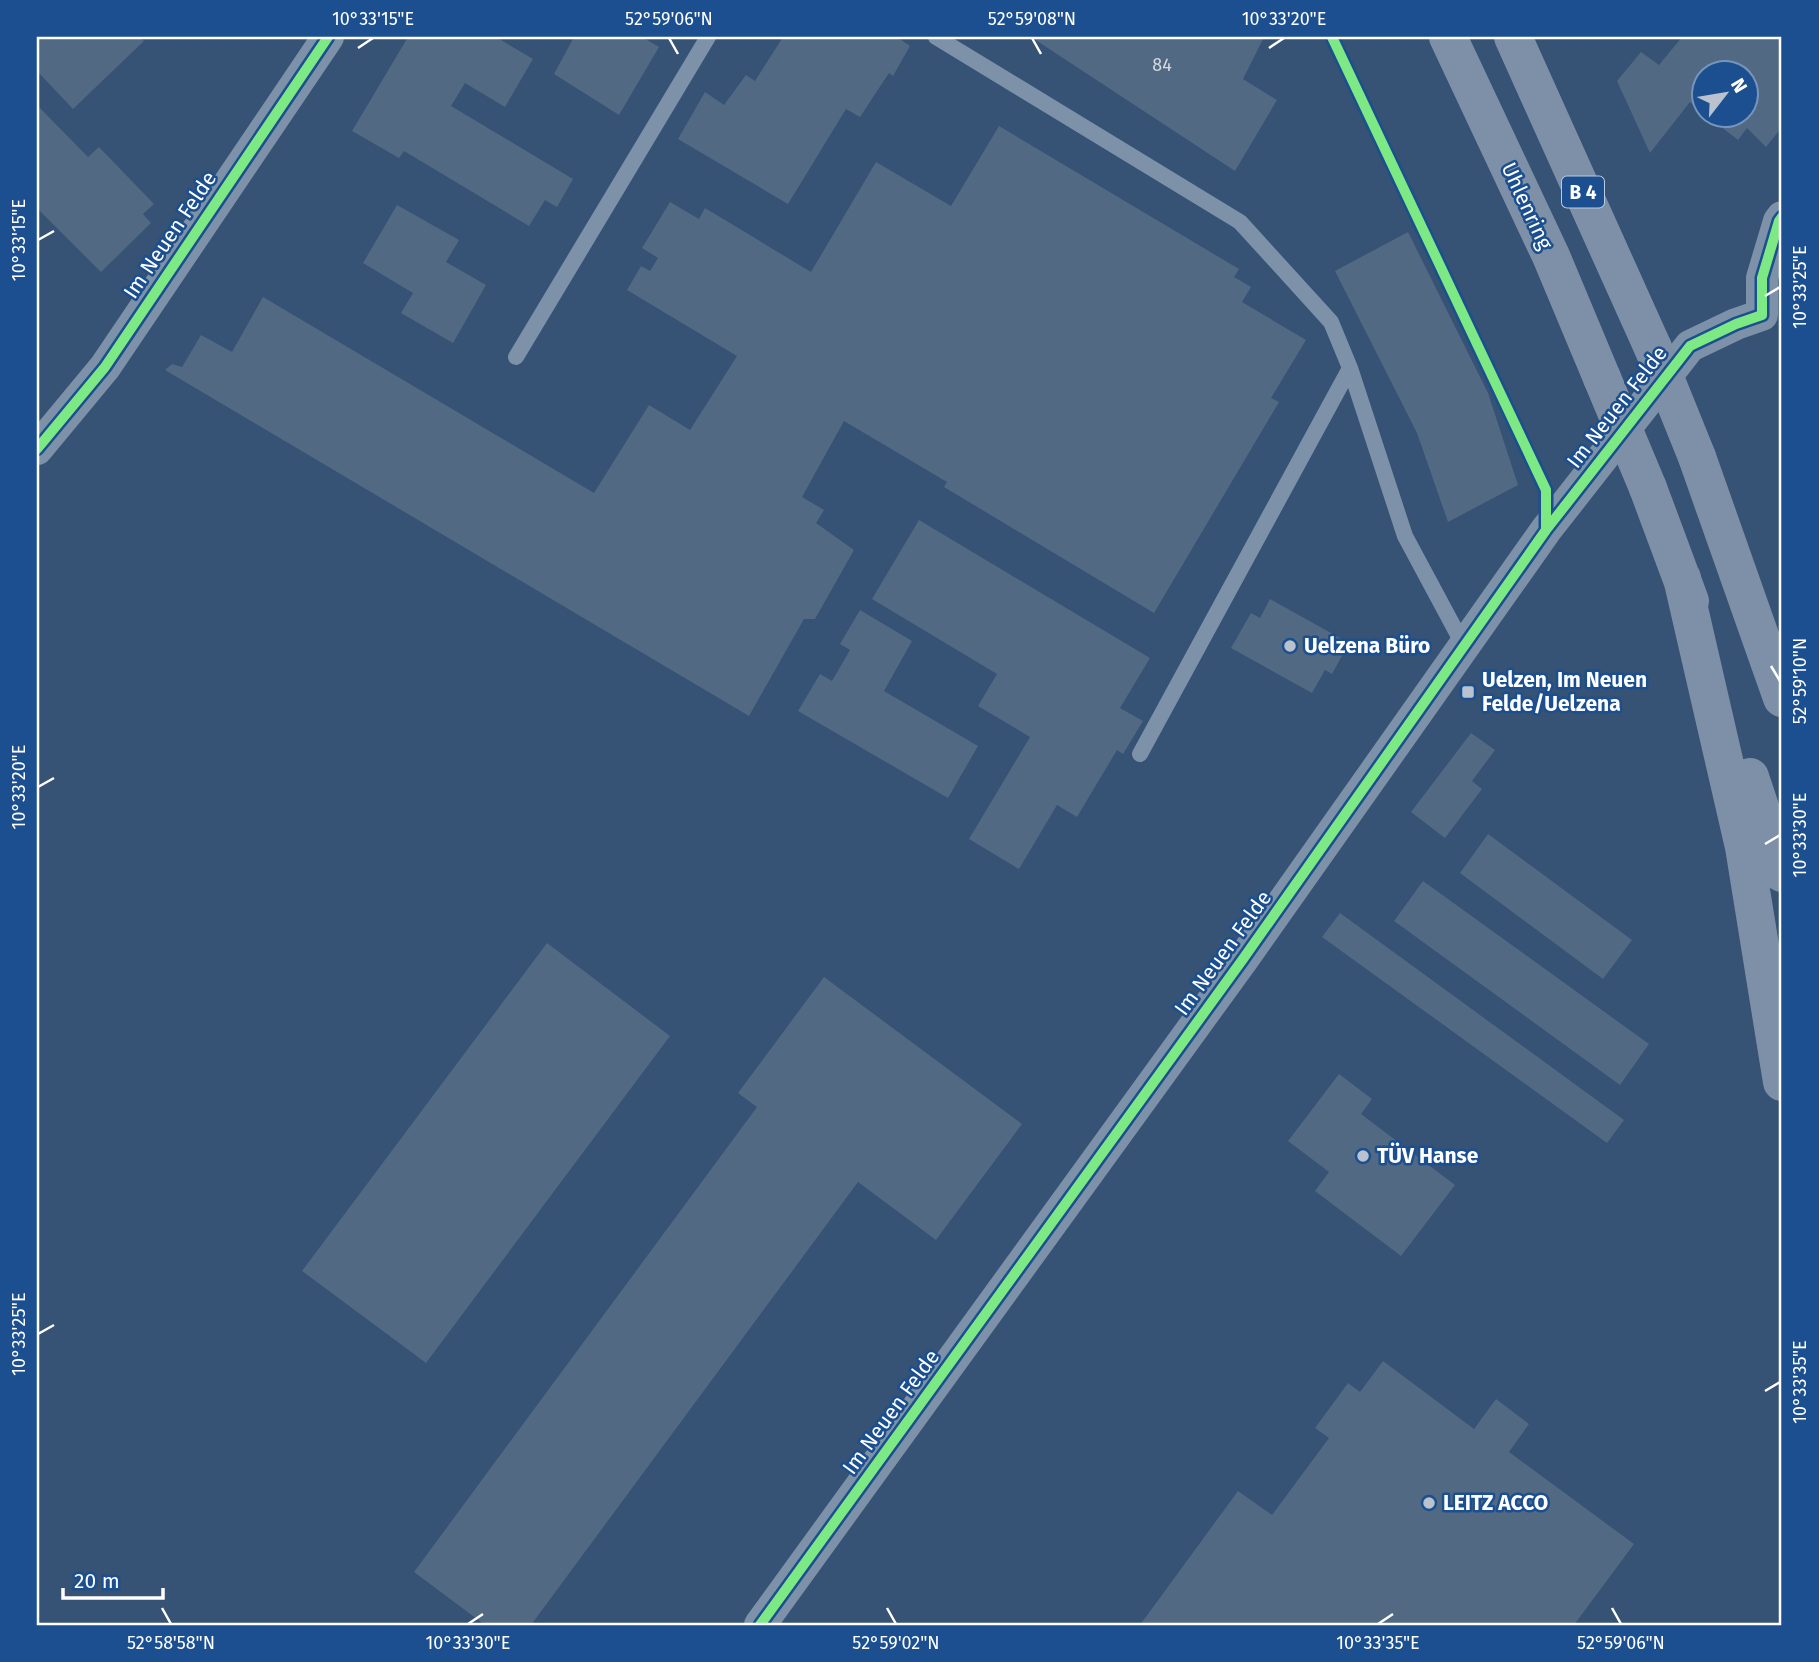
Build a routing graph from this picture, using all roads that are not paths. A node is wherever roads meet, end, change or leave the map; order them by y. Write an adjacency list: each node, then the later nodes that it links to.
1 (328, 37): 10 (street, Im Neuen Felde)
2 (708, 37): 8 (lane)
3 (936, 37): 9 (lane)
4 (1448, 37): 11 (highway, Uhlenring / B 4, bridge)
5 (1513, 37): 13 (highway, B 4, bridge)
6 (1782, 217): 7 (street)
7 (1760, 321): 12 (street, Im Neuen Felde)
8 (516, 357)
9 (1350, 368): 12 (lane); 14 (lane)
10 (37, 449)
11 (1682, 578): 15 (highway, B 4); 16 (highway)
12 (1464, 646): 17 (street, Im Neuen Felde)
13 (1782, 698)
14 (1140, 754)
15 (1782, 873)
16 (1782, 1082)
17 (760, 1625)

